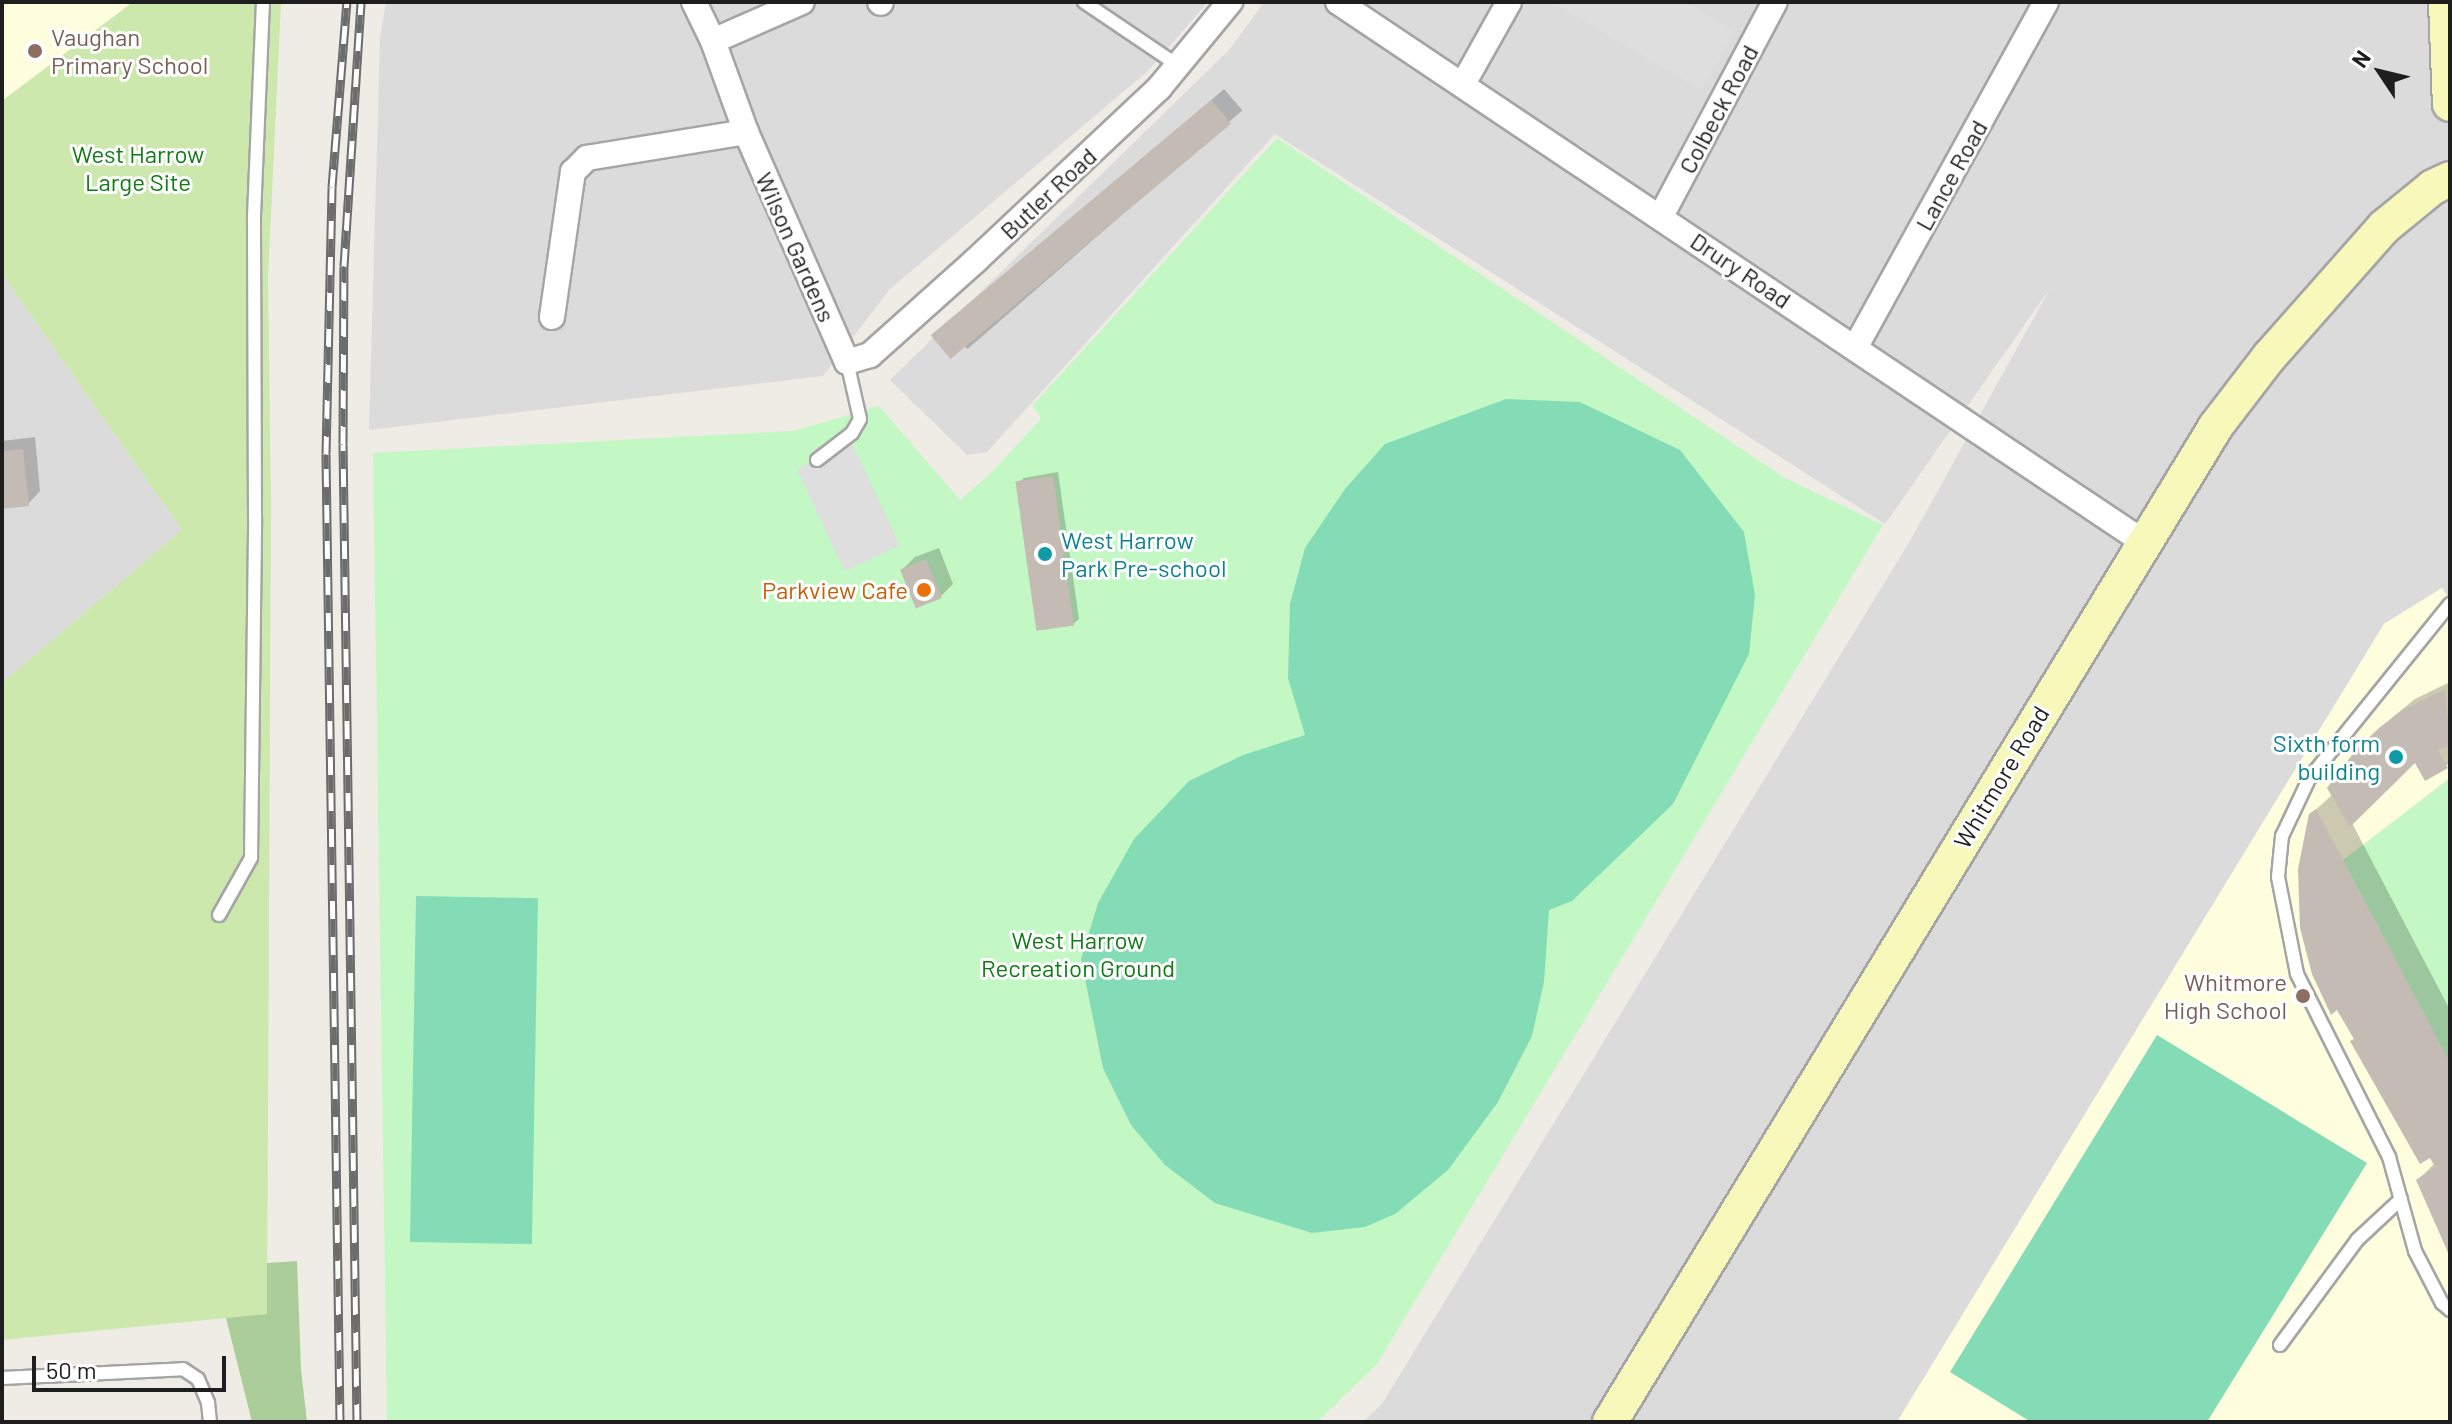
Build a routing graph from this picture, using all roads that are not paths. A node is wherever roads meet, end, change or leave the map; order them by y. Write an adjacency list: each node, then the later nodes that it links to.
1 (263, 2): 24 (lane)
2 (694, 2): 11 (street, Wilson Gardens)
3 (802, 2): 11 (street)
4 (1084, 2): 12 (lane)
5 (1230, 2): 12 (street, Butler Road)
6 (1338, 2): 13 (street, Drury Road)
7 (1509, 2): 13 (street)
8 (1775, 2): 17 (street, Colbeck Road)
9 (2046, 2): 19 (street, Lance Road)
10 (2446, 2): 14 (street)
11 (713, 41): 15 (street, Wilson Gardens)
12 (1179, 66): 20 (street, Butler Road)
13 (1463, 84): 17 (street, Drury Road)
14 (2450, 104)
15 (746, 132): 18 (street); 20 (street, Wilson Gardens)
16 (2450, 179): 22 (street, Whitmore Road)
17 (1661, 216): 19 (street, Drury Road)
18 (552, 317)
19 (1855, 348): 22 (street, Drury Road)
20 (847, 362): 21 (lane)
21 (817, 460)
22 (2142, 541): 30 (street, Whitmore Road)
23 (2450, 604): 25 (lane)
24 (219, 915)
25 (2401, 1199): 26 (lane); 27 (lane)
26 (2450, 1310)
27 (2280, 1345)
28 (2, 1378): 29 (lane)
29 (210, 1422)
30 (1610, 1422)

